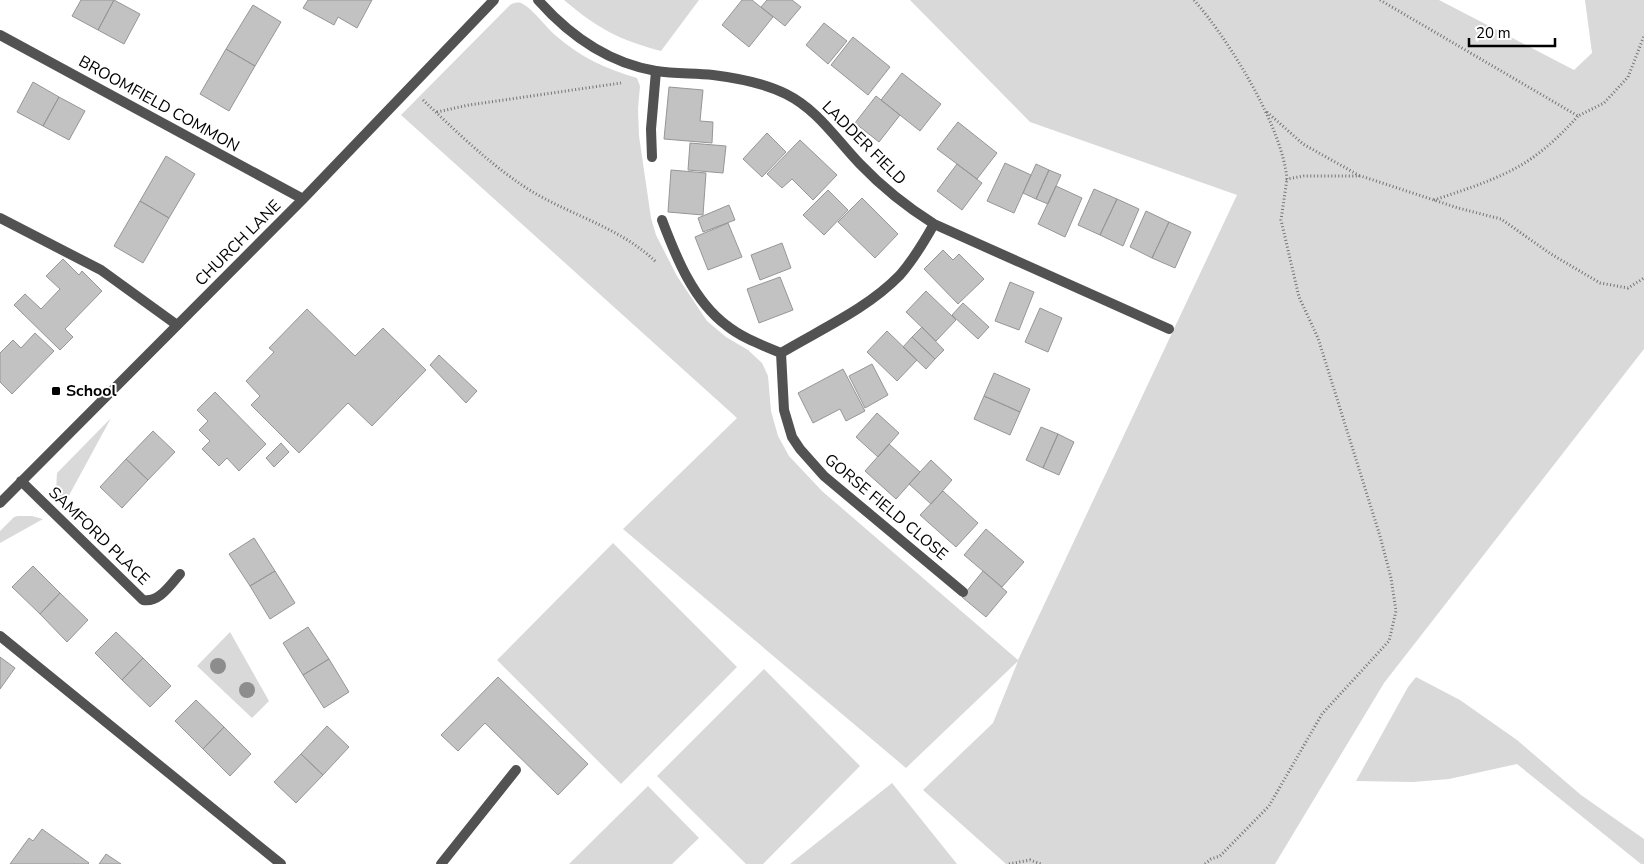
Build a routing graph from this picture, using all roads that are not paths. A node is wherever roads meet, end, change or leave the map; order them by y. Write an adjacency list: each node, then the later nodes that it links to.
1 (494, 0): 6 (street, CHURCH LANE)
2 (538, 0): 4 (street, LADDER FIELD)
3 (0, 35): 6 (street, BROOMFIELD COMMON)
4 (656, 71): 5 (street); 9 (street, LADDER FIELD)
5 (652, 157)
6 (303, 199): 10 (street, CHURCH LANE)
7 (0, 218): 10 (street)
8 (662, 220): 12 (street)
9 (934, 224): 11 (street, LADDER FIELD); 12 (street)
10 (177, 325): 13 (street, CHURCH LANE)
11 (1169, 329)
12 (781, 353): 16 (street, GORSE FIELD CLOSE)
13 (21, 481): 14 (street, CHURCH LANE); 15 (street, SAMFORD PLACE)
14 (0, 503)
15 (180, 574)
16 (963, 592)
17 (0, 636): 19 (street)
18 (516, 770): 20 (street)
19 (281, 864)
20 (441, 864)

